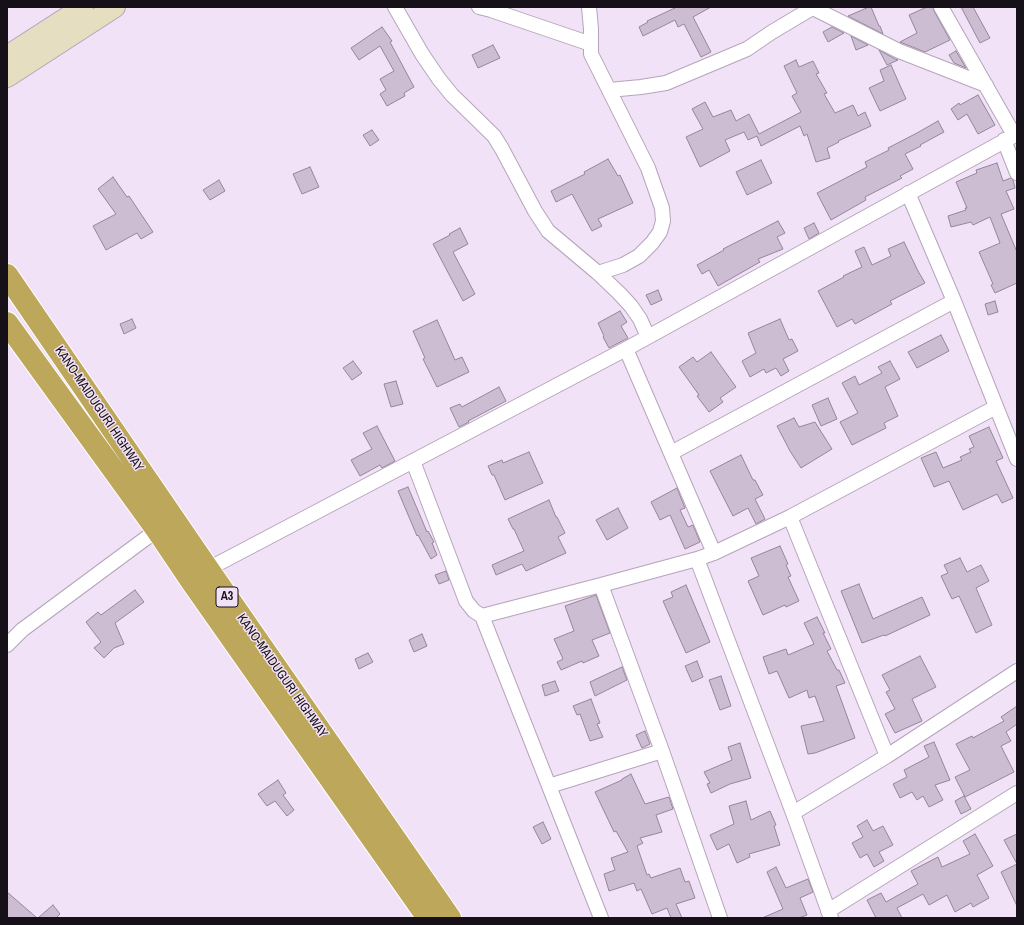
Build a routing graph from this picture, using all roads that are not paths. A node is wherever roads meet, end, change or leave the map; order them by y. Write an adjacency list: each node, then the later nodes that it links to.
1 (83, 7): 9 (main road)
2 (115, 7): 10 (main road)
3 (396, 7): 16 (street)
4 (478, 7): 8 (street)
5 (589, 7): 8 (street)
6 (812, 7): 11 (street); 12 (street)
7 (941, 7): 11 (street)
8 (590, 44): 12 (street)
9 (7, 56)
10 (7, 77)
11 (986, 85): 13 (street)
12 (609, 90): 16 (street)
13 (1012, 136): 14 (street); 15 (street)
14 (1017, 173)
15 (908, 194): 18 (street); 20 (street)
16 (598, 273): 20 (street)
17 (7, 275): 30 (highway, KANO-MAIDUGURI HIGHWAY / A3)
18 (954, 301): 22 (street); 23 (street)
19 (7, 323): 27 (highway, KANO-MAIDUGURI HIGHWAY / A3)
20 (648, 337): 21 (street)
21 (626, 349): 23 (street); 25 (street)
22 (996, 407): 24 (street); 26 (street)
23 (671, 453): 28 (street)
24 (1017, 459)
25 (413, 461): 30 (street); 32 (street)
26 (790, 517): 28 (street); 36 (street)
27 (157, 530): 30 (highway, KANO-MAIDUGURI HIGHWAY / A3); 33 (street)
28 (714, 554): 29 (street)
29 (697, 559): 31 (street); 39 (street)
30 (200, 576): 41 (highway, KANO-MAIDUGURI HIGHWAY / A3); 42 (highway, KANO-MAIDUGURI HIGHWAY / A3)
31 (602, 585): 32 (street); 35 (street)
32 (482, 616): 37 (street)
33 (7, 645)
34 (1017, 671): 36 (street)
35 (662, 751): 37 (street); 44 (street)
36 (887, 756): 39 (street)
37 (549, 786): 43 (street)
38 (1017, 793): 40 (street)
39 (793, 813): 40 (street)
40 (829, 914)
41 (428, 918)
42 (450, 918)
43 (602, 918)
44 (720, 918)

